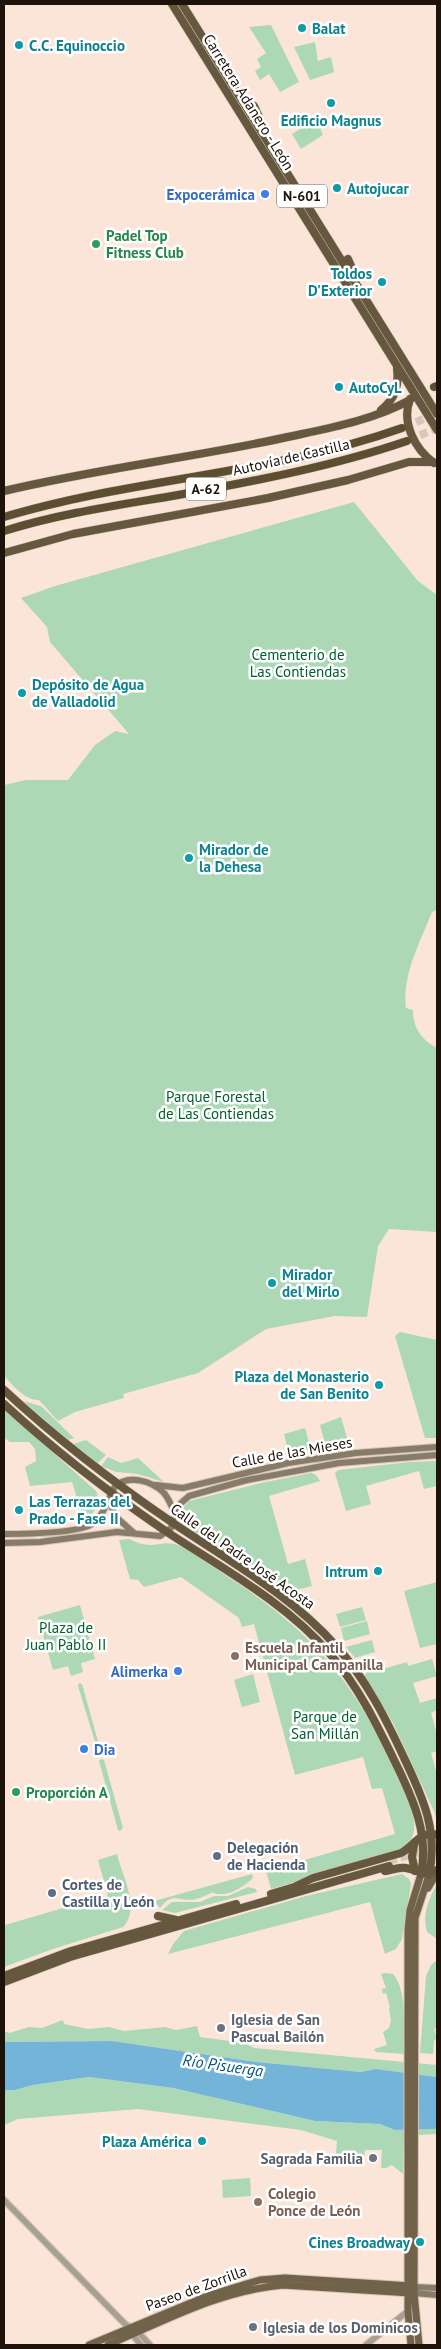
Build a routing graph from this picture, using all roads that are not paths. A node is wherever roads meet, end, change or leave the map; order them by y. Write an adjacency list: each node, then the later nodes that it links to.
1 (172, 4): 3 (highway, Carretera Adanero - León / N-601)
2 (182, 4): 6 (highway, Carretera Adanero - León / N-601)
3 (188, 30): 4 (highway); 9 (highway, Carretera Adanero - León / N-601)
4 (203, 66)
5 (254, 106): 6 (highway)
6 (279, 159): 8 (highway, Carretera Adanero - León / N-601)
7 (348, 259): 8 (highway)
8 (363, 295): 11 (highway, Carretera Adanero - León / N-601)
9 (396, 366): 11 (highway, Carretera Adanero - León / N-601); 13 (highway)
10 (436, 388): 11 (highway)
11 (415, 394): 12 (highway, N-601); 13 (highway); 15 (highway, N-601); 17 (highway)
12 (437, 414)
13 (372, 415): 18 (highway)
14 (402, 428): 19 (highway, Autovía de Castilla / A-62)
15 (437, 430)
16 (408, 440): 20 (highway, Autovía de Castilla / A-62)
17 (435, 464): 21 (highway)
18 (4, 491)
19 (4, 516)
20 (4, 531)
21 (4, 553)
22 (4, 1390): 31 (highway, Calle del Padre José Acosta)
23 (4, 1404): 33 (highway, Calle del Padre José Acosta)
24 (437, 1447): 25 (main road, Calle de las Mieses)
25 (420, 1448): 26 (main road, Calle de las Mieses); 27 (main road); 28 (main road)
26 (374, 1452): 29 (main road); 30 (main road, Calle de las Mieses)
27 (436, 1455): 28 (main road, Calle de las Mieses)
28 (406, 1456): 29 (main road, Calle de las Mieses)
29 (324, 1466): 30 (main road); 34 (main road, Calle de las Mieses)
30 (271, 1467): 32 (main road, Calle de las Mieses)
31 (117, 1484): 32 (main road, Calle de las Mieses); 33 (main road); 35 (highway, Calle del Padre José Acosta)
32 (154, 1485): 34 (main road)
33 (110, 1496): 36 (highway, Calle del Padre José Acosta); 37 (main road); 38 (main road)
34 (175, 1514): 35 (main road)
35 (174, 1524): 36 (main road); 40 (highway, Calle del Padre José Acosta)
36 (168, 1532): 37 (main road); 40 (highway, Calle del Padre José Acosta)
37 (136, 1533): 39 (main road)
38 (4, 1534)
39 (4, 1544)
40 (430, 1834): 41 (highway); 42 (highway, Calle del Padre José Acosta)
41 (414, 1845): 42 (highway); 43 (highway)
42 (428, 1872): 44 (highway); 49 (main road); 49 (main road)
43 (290, 1888): 44 (highway); 46 (highway)
44 (308, 1889): 48 (highway)
45 (158, 1916): 46 (highway)
46 (178, 1920): 47 (highway)
47 (4, 1976)
48 (4, 1982)
49 (412, 2041): 52 (main road)
50 (4, 2200): 55 (street)
51 (437, 2288): 52 (main road, Paseo de Zorrilla)
52 (411, 2290): 53 (main road, Paseo de Zorrilla); 54 (main road); 55 (main road, Paseo de Zorrilla); 62 (main road)
53 (437, 2295)
54 (408, 2311): 60 (street); 61 (main road)
55 (133, 2332): 56 (main road, Paseo de Zorrilla); 57 (main road, Paseo de Zorrilla); 58 (street); 59 (street)
56 (89, 2345)
57 (108, 2345)
58 (142, 2345)
59 (150, 2345)
60 (366, 2345)
61 (411, 2345)
62 (418, 2345)

